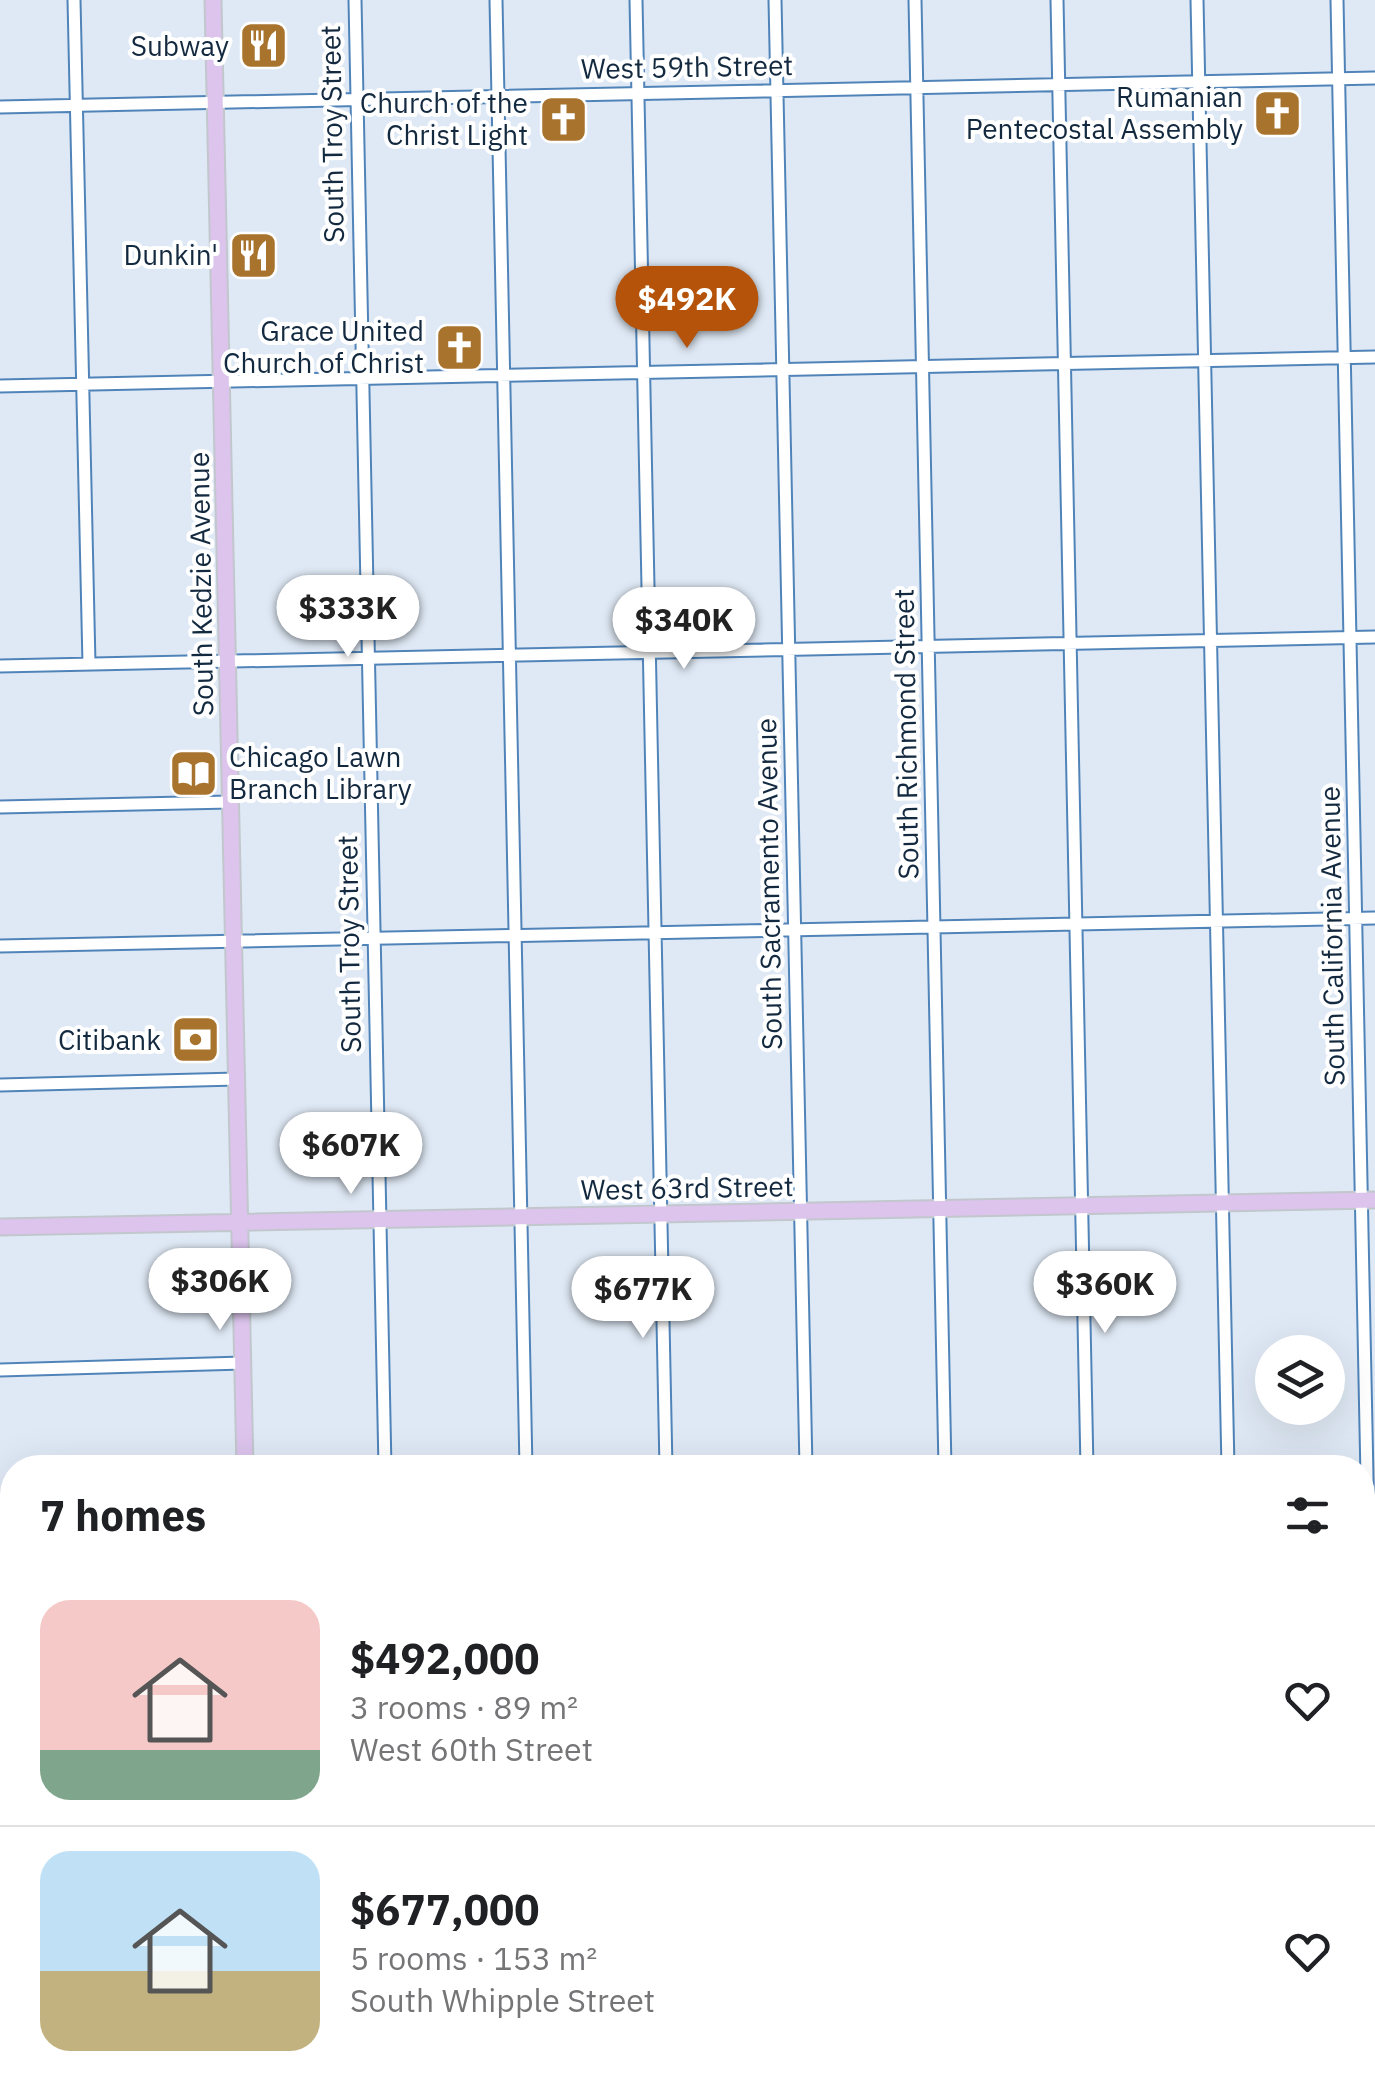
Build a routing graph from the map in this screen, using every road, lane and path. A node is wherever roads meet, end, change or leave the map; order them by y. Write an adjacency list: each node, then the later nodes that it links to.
1 (74, 0): 21 (street)
2 (213, 0): 20 (main road, South Kedzie Avenue)
3 (354, 0): 19 (street, South Troy Street)
4 (496, 0): 18 (street)
5 (636, 0): 17 (street)
6 (776, 0): 16 (street, South Sacramento Avenue)
7 (915, 0): 15 (street, South Richmond Street)
8 (1057, 0): 14 (street)
9 (1198, 0): 13 (street)
10 (1337, 0): 11 (street, South California Avenue)
11 (1339, 78): 12 (street, West 59th Street); 13 (street, West 59th Street); 24 (street, South California Avenue)
12 (1375, 78)
13 (1199, 81): 14 (street, West 59th Street); 25 (street)
14 (1059, 84): 15 (street, West 59th Street); 26 (street)
15 (916, 87): 16 (street, West 59th Street); 27 (street, South Richmond Street)
16 (777, 90): 17 (street, West 59th Street); 28 (street, South Sacramento Avenue)
17 (638, 93): 18 (street, West 59th Street); 29 (street)
18 (498, 96): 19 (street, West 59th Street); 30 (street)
19 (356, 99): 20 (street, West 59th Street); 31 (street, South Troy Street)
20 (215, 102): 21 (street, West 59th Street); 32 (main road, South Kedzie Avenue)
21 (76, 105): 22 (street, West 59th Street); 33 (street)
22 (0, 106)
23 (1375, 357): 24 (street)
24 (1344, 358): 25 (street); 36 (street, South California Avenue)
25 (1205, 360): 26 (street); 37 (street)
26 (1064, 364): 27 (street); 38 (street)
27 (923, 366): 28 (street); 39 (street, South Richmond Street)
28 (783, 370): 29 (street); 40 (street, South Sacramento Avenue)
29 (644, 372): 30 (street); 41 (street)
30 (504, 376): 31 (street); 42 (street)
31 (362, 378): 32 (street); 43 (street, South Troy Street)
32 (221, 382): 33 (street); 44 (main road, South Kedzie Avenue)
33 (82, 384): 34 (street); 45 (street)
34 (0, 386)
35 (1375, 637): 36 (street)
36 (1350, 638): 37 (street); 49 (street, South California Avenue)
37 (1210, 640): 38 (street); 51 (street)
38 (1070, 644): 39 (street); 52 (street)
39 (929, 646): 40 (street); 53 (street, South Richmond Street)
40 (789, 649): 41 (street); 54 (street, South Sacramento Avenue)
41 (650, 652): 42 (street); 55 (street)
42 (510, 655): 43 (street); 56 (street)
43 (368, 658): 44 (street); 57 (street, South Troy Street)
44 (227, 661): 45 (street); 47 (main road, South Kedzie Avenue)
45 (89, 664): 46 (street)
46 (0, 666)
47 (230, 802): 48 (street); 58 (main road, South Kedzie Avenue)
48 (0, 806)
49 (1356, 918): 50 (street); 51 (street); 62 (street, South California Avenue)
50 (1375, 918)
51 (1216, 921): 52 (street); 63 (street)
52 (1076, 924): 53 (street); 64 (street)
53 (935, 927): 54 (street); 65 (street, South Richmond Street)
54 (794, 930): 55 (street); 66 (street, South Sacramento Avenue)
55 (656, 932): 56 (street); 67 (street)
56 (516, 935): 57 (street); 68 (street)
57 (374, 938): 58 (street); 69 (street, South Troy Street)
58 (234, 940): 59 (street); 60 (main road, South Kedzie Avenue)
59 (0, 946)
60 (236, 1079): 61 (street); 70 (main road, South Kedzie Avenue)
61 (0, 1085)
62 (1368, 1200): 63 (main road, West 63rd Street); 82 (street, South California Avenue)
63 (1222, 1202): 64 (main road, West 63rd Street); 81 (street)
64 (1082, 1205): 65 (main road, West 63rd Street); 80 (street)
65 (941, 1208): 66 (main road, West 63rd Street); 79 (street, South Richmond Street)
66 (800, 1211): 67 (main road, West 63rd Street); 78 (street, South Sacramento Avenue)
67 (661, 1214): 68 (main road, West 63rd Street); 77 (street)
68 (522, 1216): 69 (main road, West 63rd Street); 76 (street)
69 (380, 1219): 70 (main road, West 63rd Street); 75 (street, South Troy Street)
70 (240, 1222): 71 (main road, West 63rd Street); 72 (main road, South Kedzie Avenue)
71 (0, 1227)
72 (243, 1364): 73 (street); 74 (main road, South Kedzie Avenue)
73 (0, 1370)
74 (245, 1455)
75 (385, 1455)
76 (526, 1455)
77 (666, 1455)
78 (806, 1455)
79 (945, 1455)
80 (1087, 1455)
81 (1228, 1455)
82 (1368, 1455)

